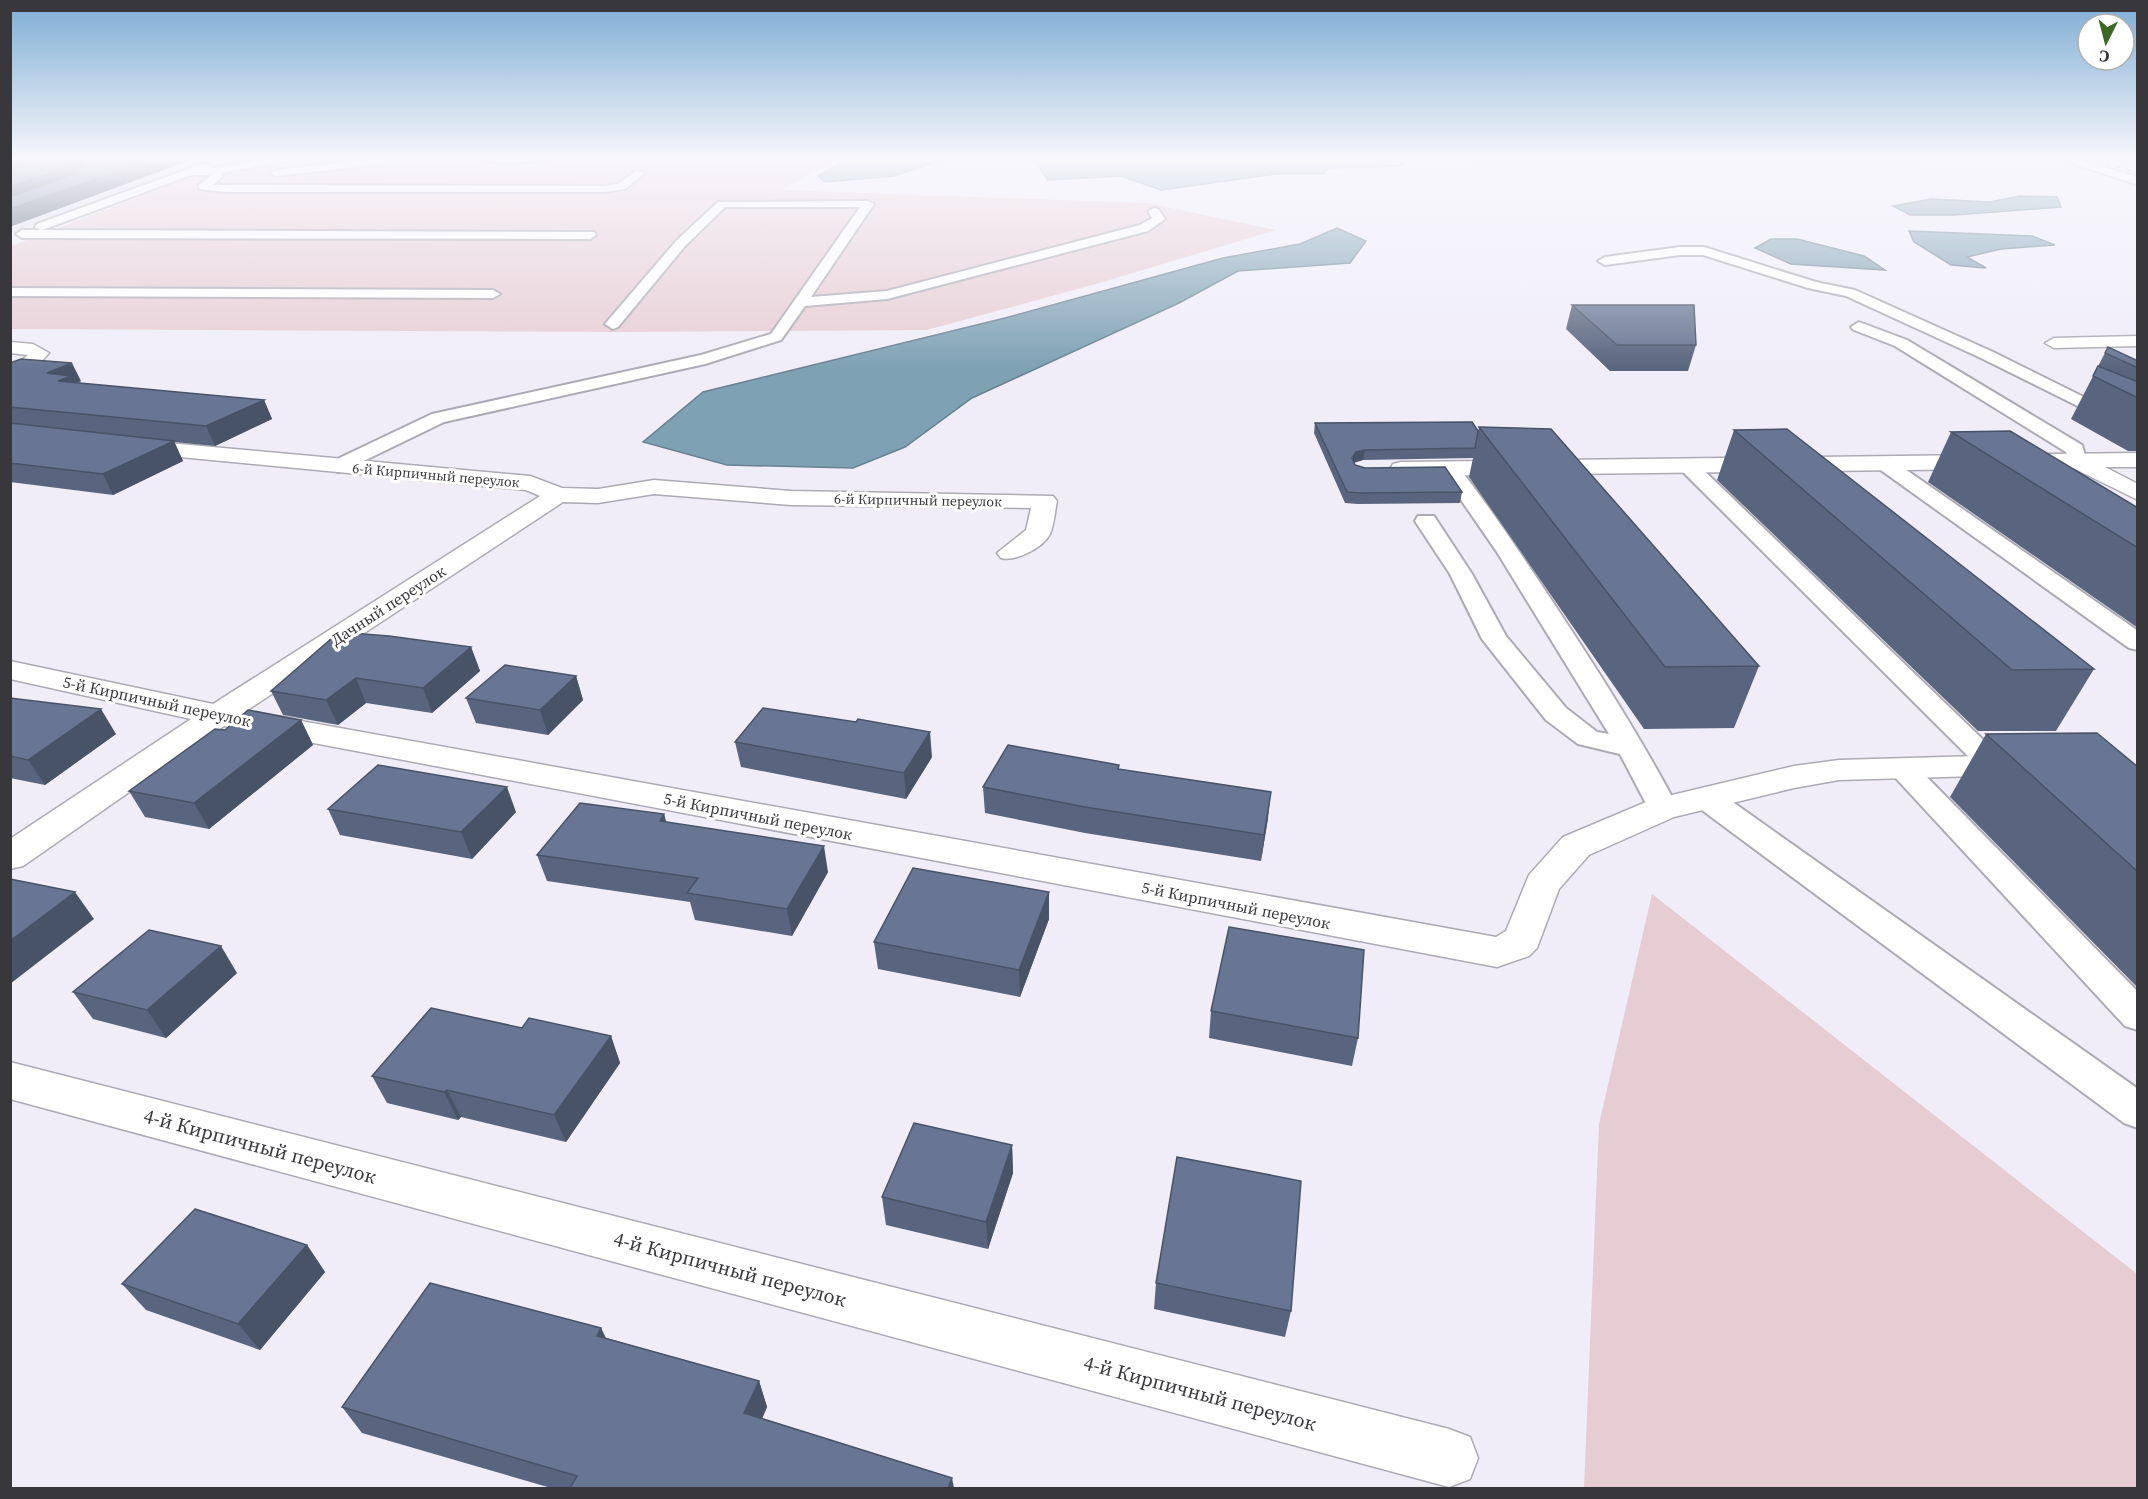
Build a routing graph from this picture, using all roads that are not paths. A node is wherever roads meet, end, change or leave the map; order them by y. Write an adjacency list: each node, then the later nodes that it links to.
1 (35, 229): 6 (lane)
2 (696, 229): 11 (lane)
3 (851, 229): 10 (lane)
4 (1140, 229): 10 (lane)
5 (590, 235): 6 (lane)
6 (16, 236)
7 (1605, 261): 17 (lane)
8 (10, 292): 9 (lane)
9 (493, 294)
10 (800, 302): 22 (lane)
11 (614, 324)
12 (1859, 327): 20 (lane)
13 (2138, 341): 14 (street)
14 (2054, 343)
15 (10, 347): 16 (street)
16 (10, 376)
17 (2138, 431)
18 (112, 444): 22 (street, 6-й Кирпичный переулок)
19 (2138, 460): 20 (street)
20 (2077, 462): 21 (street); 26 (street)
21 (1885, 464): 23 (street); 30 (lane)
22 (338, 466): 27 (street, 6-й Кирпичный переулок)
23 (1688, 466): 24 (street); 34 (lane)
24 (1449, 468): 25 (street); 33 (lane)
25 (1384, 469)
26 (2138, 493)
27 (558, 495): 29 (street, 6-й Кирпичный переулок); 32 (street, Дачный переулок)
28 (1426, 521): 33 (lane)
29 (1010, 553)
30 (2138, 643)
31 (10, 670): 32 (street, 5-й Кирпичный переулок)
32 (218, 715): 38 (street, 5-й Кирпичный переулок); 39 (street, Дачный переулок)
33 (1632, 747): 38 (lane)
34 (1993, 765): 35 (street); 36 (street)
35 (2049, 765)
36 (1902, 768): 37 (street); 40 (lane)
37 (1706, 798): 38 (street); 42 (lane)
38 (1664, 808)
39 (10, 857)
40 (2138, 1016)
41 (10, 1080): 43 (street, 4-й Кирпичный переулок)
42 (2138, 1111)
43 (1449, 1458)

